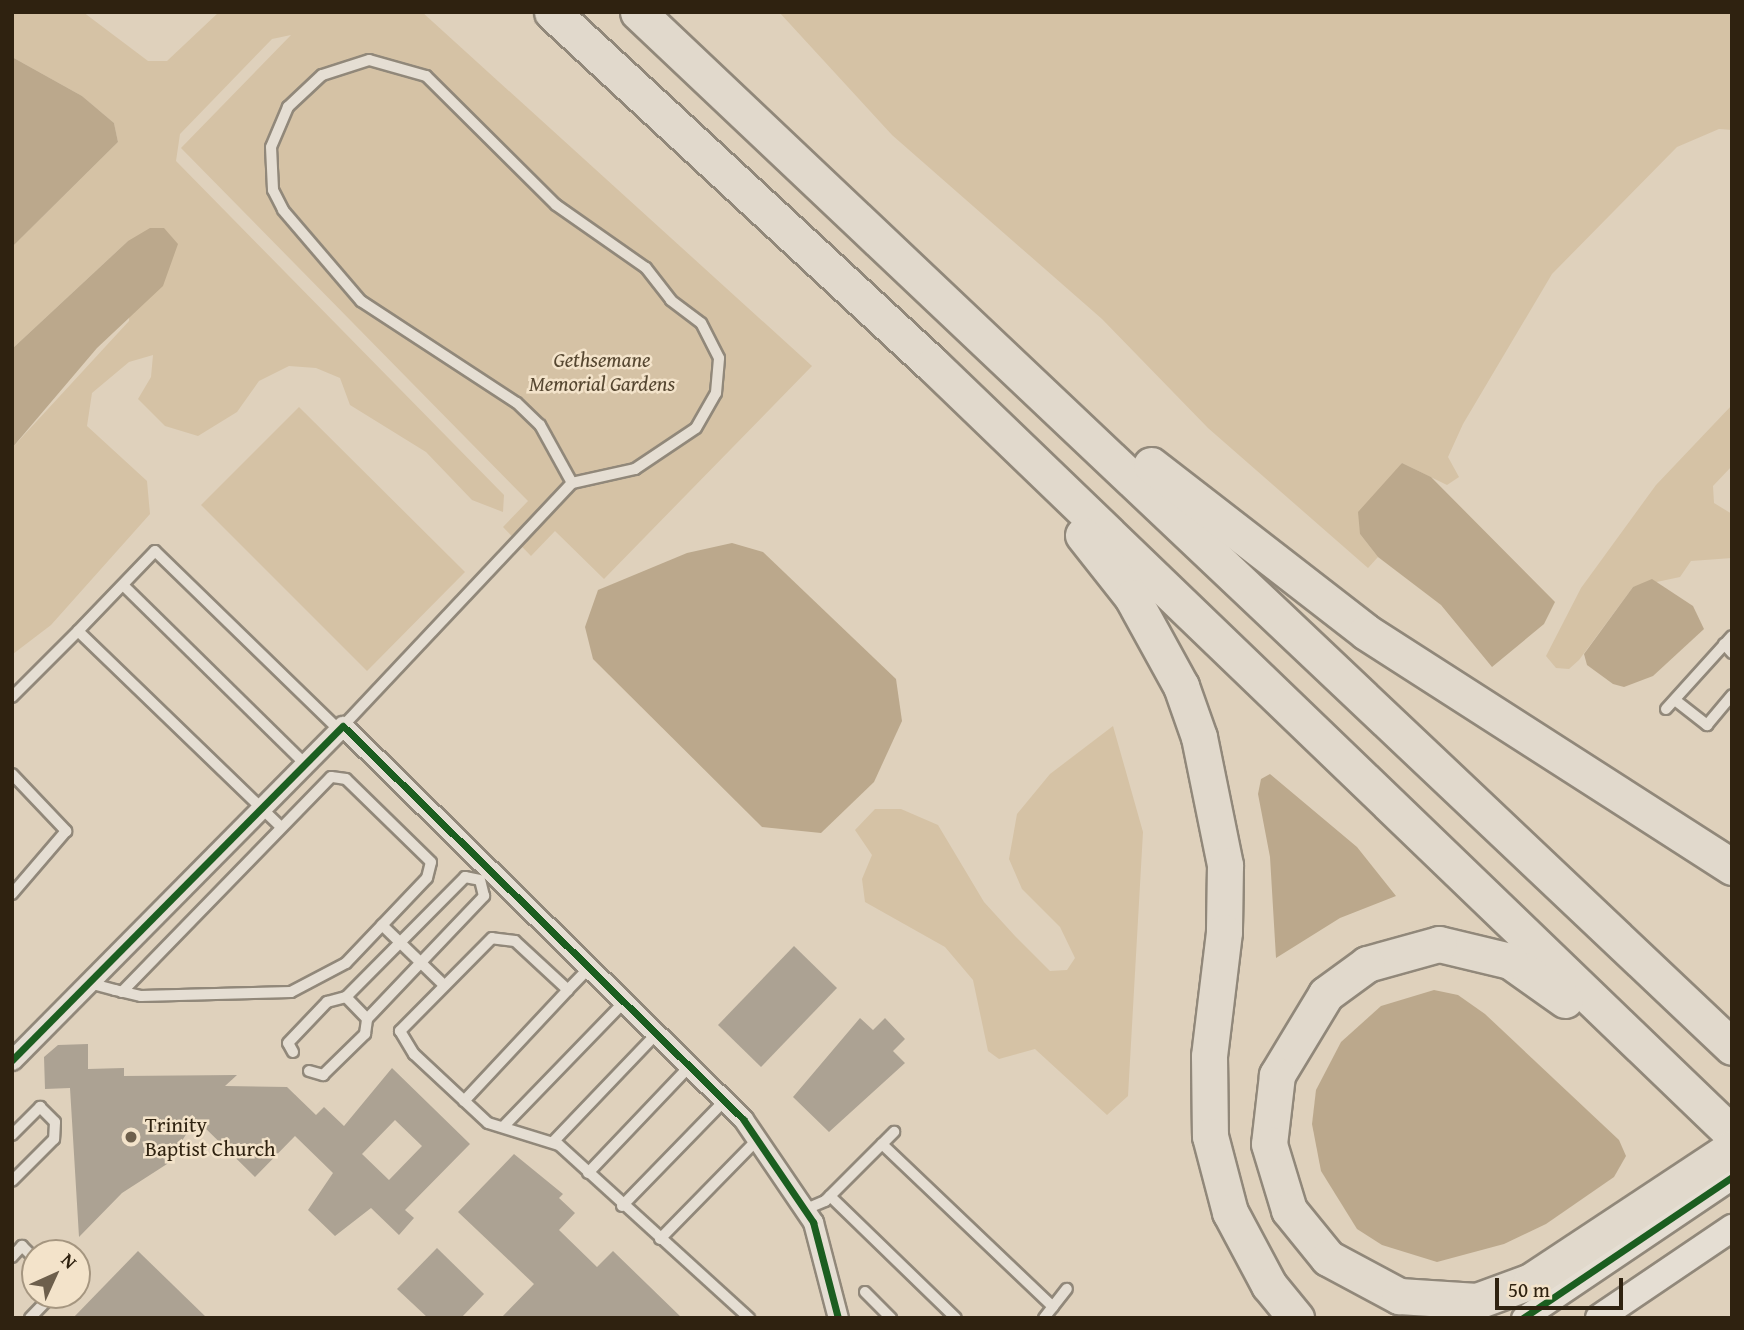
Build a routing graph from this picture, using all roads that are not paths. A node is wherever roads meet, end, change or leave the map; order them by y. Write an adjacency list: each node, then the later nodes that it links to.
1 (552, 12): 4 (highway)
2 (638, 12): 3 (highway)
3 (1002, 350): 20 (highway); 35 (highway)
4 (933, 365): 42 (highway); 57 (highway)
5 (572, 483): 5 (lane); 15 (lane)
6 (123, 584): 7 (lane); 15 (lane); 16 (lane)
7 (78, 631): 12 (lane); 18 (lane)
8 (1732, 636): 9 (lane)
9 (1724, 645): 10 (lane); 13 (lane)
10 (1732, 653)
11 (1732, 695): 13 (lane)
12 (12, 697)
13 (1675, 700): 14 (lane)
14 (1666, 709)
15 (341, 728): 16 (street); 21 (street)
16 (305, 764): 18 (street)
17 (12, 774): 22 (lane)
18 (262, 809): 19 (lane); 27 (street)
19 (281, 827): 23 (lane); 30 (lane)
20 (1732, 867)
21 (485, 875): 24 (lane); 25 (lane); 26 (street)
22 (12, 894)
23 (382, 925): 24 (lane); 30 (lane)
24 (400, 943): 25 (lane); 31 (lane)
25 (421, 963): 28 (lane); 33 (lane)
26 (589, 968): 29 (lane); 32 (street)
27 (89, 983): 30 (lane); 37 (street)
28 (444, 985): 29 (lane); 41 (lane)
29 (568, 990): 41 (lane)
30 (122, 992)
31 (346, 997): 33 (lane); 36 (lane)
32 (624, 1002): 34 (street); 43 (lane)
33 (366, 1018): 39 (lane)
34 (657, 1033): 38 (street); 48 (lane)
35 (1732, 1047)
36 (293, 1052)
37 (12, 1060)
38 (690, 1066): 40 (street); 51 (lane)
39 (309, 1071)
40 (725, 1100): 47 (street); 55 (lane)
41 (464, 1101): 43 (lane)
42 (1700, 1103): 45 (highway); 52 (highway)
43 (503, 1127): 48 (lane)
44 (894, 1132): 49 (lane)
45 (1732, 1134)
46 (12, 1135): 53 (lane)
47 (759, 1138): 56 (street); 59 (lane)
48 (553, 1142): 51 (lane)
49 (882, 1144): 54 (lane); 62 (lane)
50 (1732, 1148): 52 (highway)
51 (588, 1173): 55 (lane)
52 (1714, 1180): 70 (street)
53 (12, 1181)
54 (830, 1196): 56 (lane); 66 (lane)
55 (622, 1206): 59 (lane)
56 (806, 1209): 64 (street)
57 (1230, 1212): 68 (highway); 69 (highway)
58 (1732, 1228): 71 (main road)
59 (660, 1240): 63 (lane)
60 (1067, 1289): 62 (lane)
61 (865, 1292): 65 (lane)
62 (1053, 1307): 67 (lane)
63 (749, 1318)
64 (838, 1318)
65 (891, 1318)
66 (956, 1318)
67 (1044, 1318)
68 (1277, 1318)
69 (1296, 1318)
70 (1523, 1318)
71 (1600, 1318)

